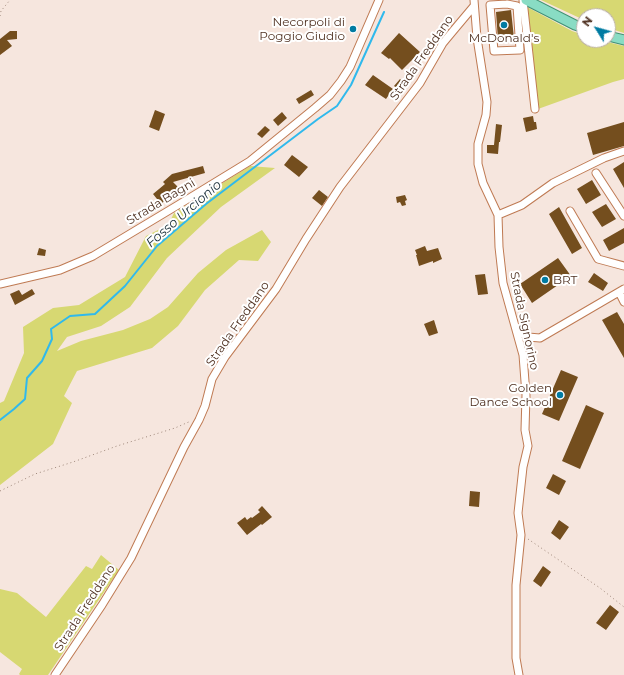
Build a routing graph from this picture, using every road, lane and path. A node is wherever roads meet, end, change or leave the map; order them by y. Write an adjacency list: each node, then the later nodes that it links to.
1 (10, 0): 6 (path)
2 (525, 0): 7 (main road); 8 (street)
3 (378, 1): 15 (street, Strada Bagni)
4 (507, 2): 4 (street)
5 (474, 3): 12 (street, Strada Signorino); 19 (street, Strada Freddano)
6 (0, 16)
7 (576, 25)
8 (535, 109)
9 (624, 151): 12 (street)
10 (596, 173): 13 (street)
11 (570, 211): 14 (street)
12 (498, 216): 18 (street, Strada Signorino)
13 (624, 216)
14 (624, 266)
15 (0, 284)
16 (621, 291): 17 (street); 18 (street)
17 (624, 302)
18 (516, 329): 21 (street, Strada Signorino)
19 (199, 420): 20 (path); 23 (street, Strada Freddano)
20 (0, 491)
21 (521, 534): 22 (path); 24 (street, Strada Signorino)
22 (624, 607)
23 (55, 675)
24 (519, 675)

